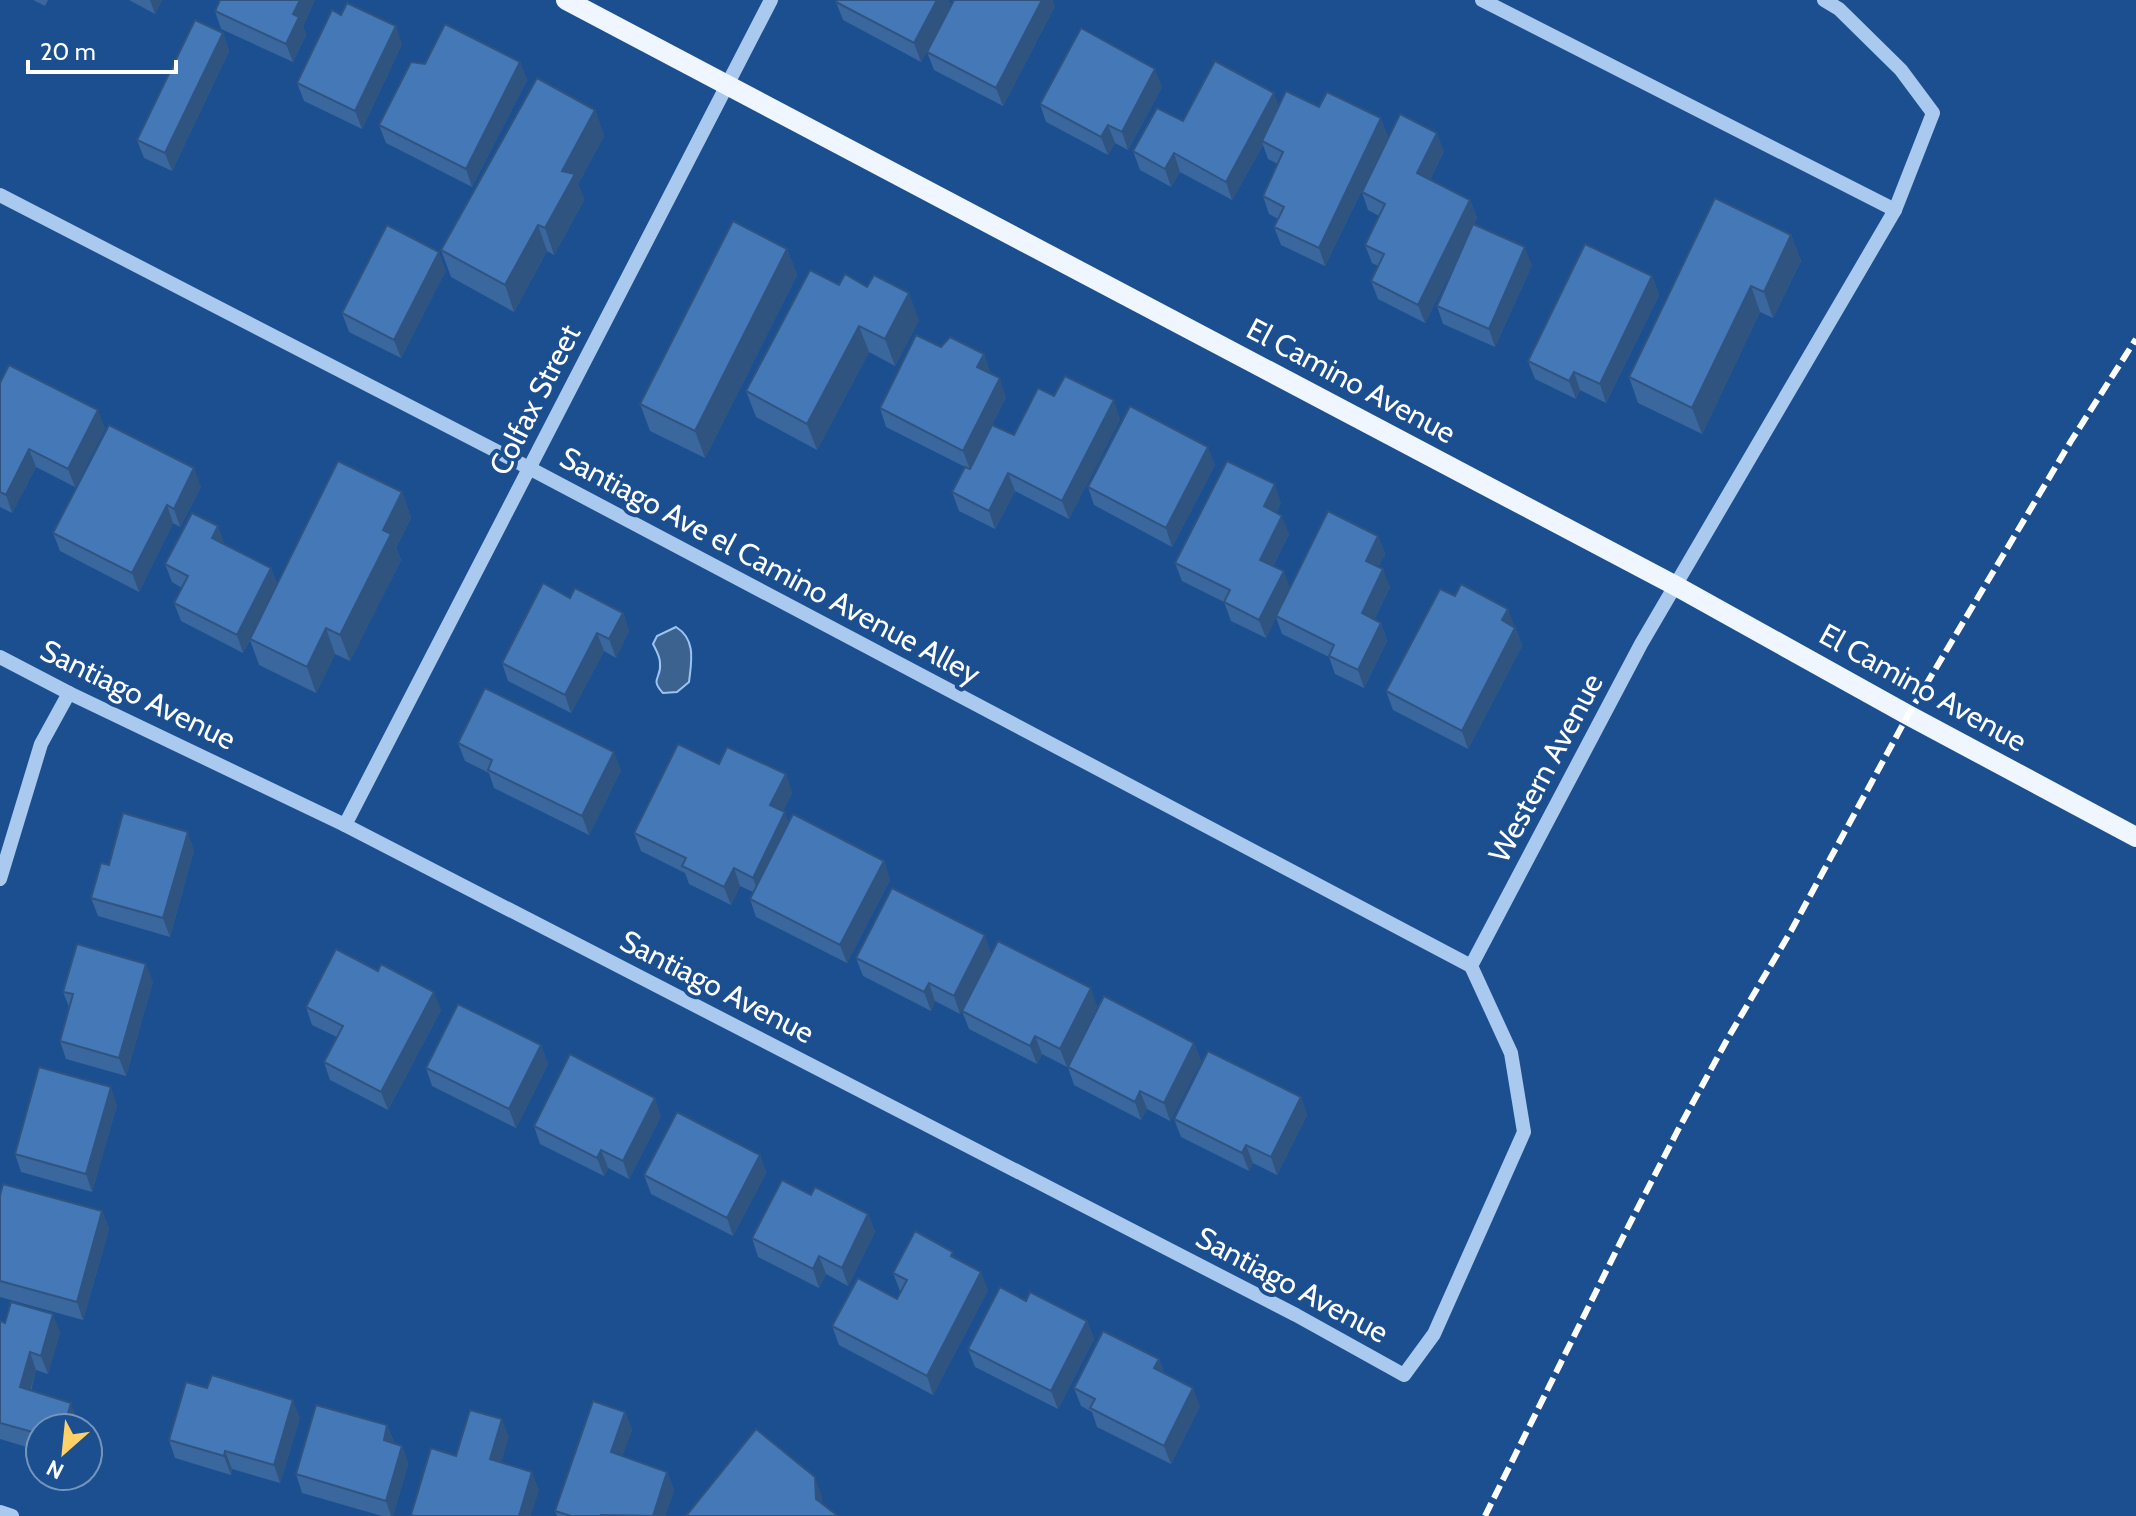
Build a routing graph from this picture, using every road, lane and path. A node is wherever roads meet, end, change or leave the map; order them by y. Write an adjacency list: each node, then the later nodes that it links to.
1 (566, 0): 5 (main road, El Camino Avenue)
2 (771, 0): 5 (street, Colfax Street)
3 (1482, 0): 7 (street)
4 (1824, 0): 7 (street, Western Avenue)
5 (728, 86): 8 (street, Colfax Street); 9 (main road, El Camino Avenue)
6 (0, 195): 8 (street, Santiago Ave el Camino Avenue Alley)
7 (1895, 210): 9 (street, Western Avenue)
8 (529, 468): 12 (street, Colfax Street); 15 (street, Santiago Ave el Camino Avenue Alley)
9 (1676, 586): 13 (main road, El Camino Avenue); 15 (street, Western Avenue)
10 (0, 657): 11 (street, Santiago Avenue)
11 (69, 693): 12 (street, Santiago Avenue); 14 (street)
12 (345, 825): 15 (street, Santiago Avenue)
13 (2136, 837)
14 (0, 879)
15 (1471, 966)
16 (0, 1512): 17 (street)
17 (12, 1516)

